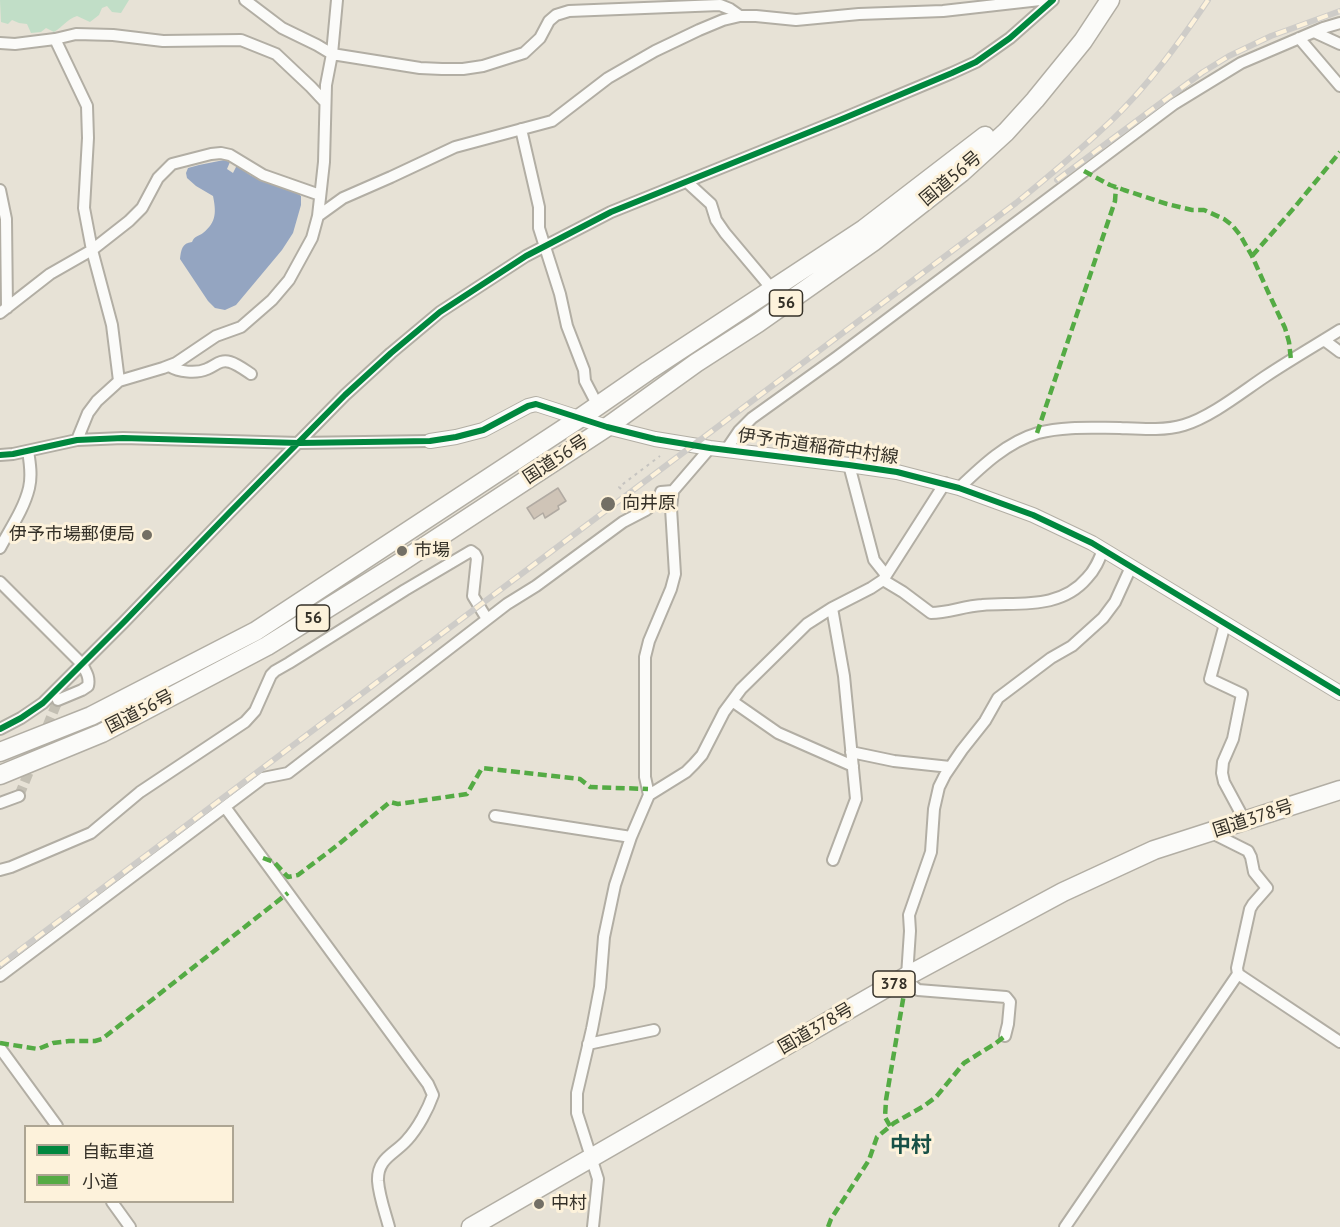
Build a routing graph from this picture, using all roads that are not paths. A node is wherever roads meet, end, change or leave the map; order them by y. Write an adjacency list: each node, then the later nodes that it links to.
1 (245, 0): 13 (street)
2 (337, 0): 13 (street)
3 (1040, 0): 6 (street)
4 (1053, 0): 18 (street)
5 (1110, 0): 14 (highway, 国道56号 / 56)
6 (740, 16): 13 (street); 17 (street)
7 (1340, 23): 8 (street)
8 (1314, 32): 9 (street); 12 (street)
9 (1299, 38): 15 (street); 39 (street)
10 (55, 39): 11 (street); 16 (street); 23 (street)
11 (0, 43)
12 (1340, 44)
13 (332, 54): 16 (street)
14 (1060, 71): 24 (highway, 国道56号 / 56); 34 (highway, 国道56号 / 56)
15 (1340, 86)
16 (325, 102): 20 (street)
17 (521, 129): 21 (street); 22 (street)
18 (687, 182): 22 (street); 24 (street)
19 (0, 190): 25 (street)
20 (320, 195): 21 (street); 23 (street)
21 (318, 216): 29 (street)
22 (545, 246): 32 (street); 37 (street)
23 (92, 250): 25 (street); 31 (street)
24 (772, 289): 32 (highway, 国道56号 / 56)
25 (4, 310)
26 (1340, 330): 27 (street)
27 (1323, 340): 28 (street); 44 (street)
28 (1340, 352)
29 (169, 366): 30 (street); 31 (street)
30 (251, 374)
31 (119, 381): 35 (street)
32 (598, 406): 33 (highway, 国道56号 / 56)
33 (580, 418): 34 (street, 伊予市道稲荷中村線); 36 (street, 伊予市道稲荷中村線); 59 (highway, 国道56号 / 56)
34 (607, 427): 38 (street, 伊予市道稲荷中村線); 63 (highway, 国道56号 / 56)
35 (77, 440): 37 (street); 40 (street)
36 (430, 441): 37 (street)
37 (299, 443): 54 (street)
38 (710, 448): 39 (street, 伊予市道稲荷中村線); 45 (street)
39 (726, 450): 42 (street, 伊予市道稲荷中村線)
40 (28, 451): 41 (street); 46 (street)
41 (0, 455)
42 (849, 465): 43 (street, 伊予市道稲荷中村線); 49 (street)
43 (945, 483): 44 (street, 伊予市道稲荷中村線); 49 (street)
44 (960, 488): 47 (street, 伊予市道稲荷中村線)
45 (673, 491): 52 (street); 65 (street)
46 (0, 548)
47 (1103, 550): 48 (street, 伊予市道稲荷中村線); 49 (street)
48 (1131, 567): 53 (street, 伊予市道稲荷中村線); 62 (street)
49 (884, 578): 51 (street)
50 (0, 582): 54 (street)
51 (832, 608): 57 (street); 60 (street)
52 (487, 619): 68 (street); 74 (street)
53 (1225, 624): 55 (street, 伊予市道稲荷中村線); 70 (street)
54 (82, 664): 56 (street); 58 (street)
55 (1340, 693)
56 (57, 700)
57 (732, 701): 61 (street); 65 (street)
58 (0, 729)
59 (0, 752)
60 (851, 752): 61 (street); 62 (street)
61 (853, 766): 73 (street)
62 (950, 767): 77 (street)
63 (0, 775)
64 (1340, 790): 70 (highway, 国道378号 / 378)
65 (649, 795): 72 (street)
66 (19, 796): 67 (street)
67 (0, 803)
68 (225, 807): 76 (street); 87 (street)
69 (495, 816): 72 (street)
70 (1245, 821): 71 (highway, 国道378号 / 378)
71 (1210, 832): 75 (street); 77 (highway, 国道378号 / 378)
72 (631, 837): 81 (street)
73 (833, 860)
74 (0, 870)
75 (1238, 974): 80 (street); 90 (street)
76 (0, 975)
77 (907, 976): 79 (street); 84 (highway, 国道378号 / 378)
78 (654, 1030): 81 (street)
79 (1005, 1036)
80 (1340, 1042)
81 (588, 1044): 84 (street)
82 (0, 1048): 83 (street)
83 (56, 1125)
84 (592, 1158): 88 (highway, 国道378号 / 378); 89 (street)
85 (113, 1203): 86 (street)
86 (130, 1227)
87 (389, 1227)
88 (471, 1227)
89 (593, 1227)
90 (1065, 1227)

